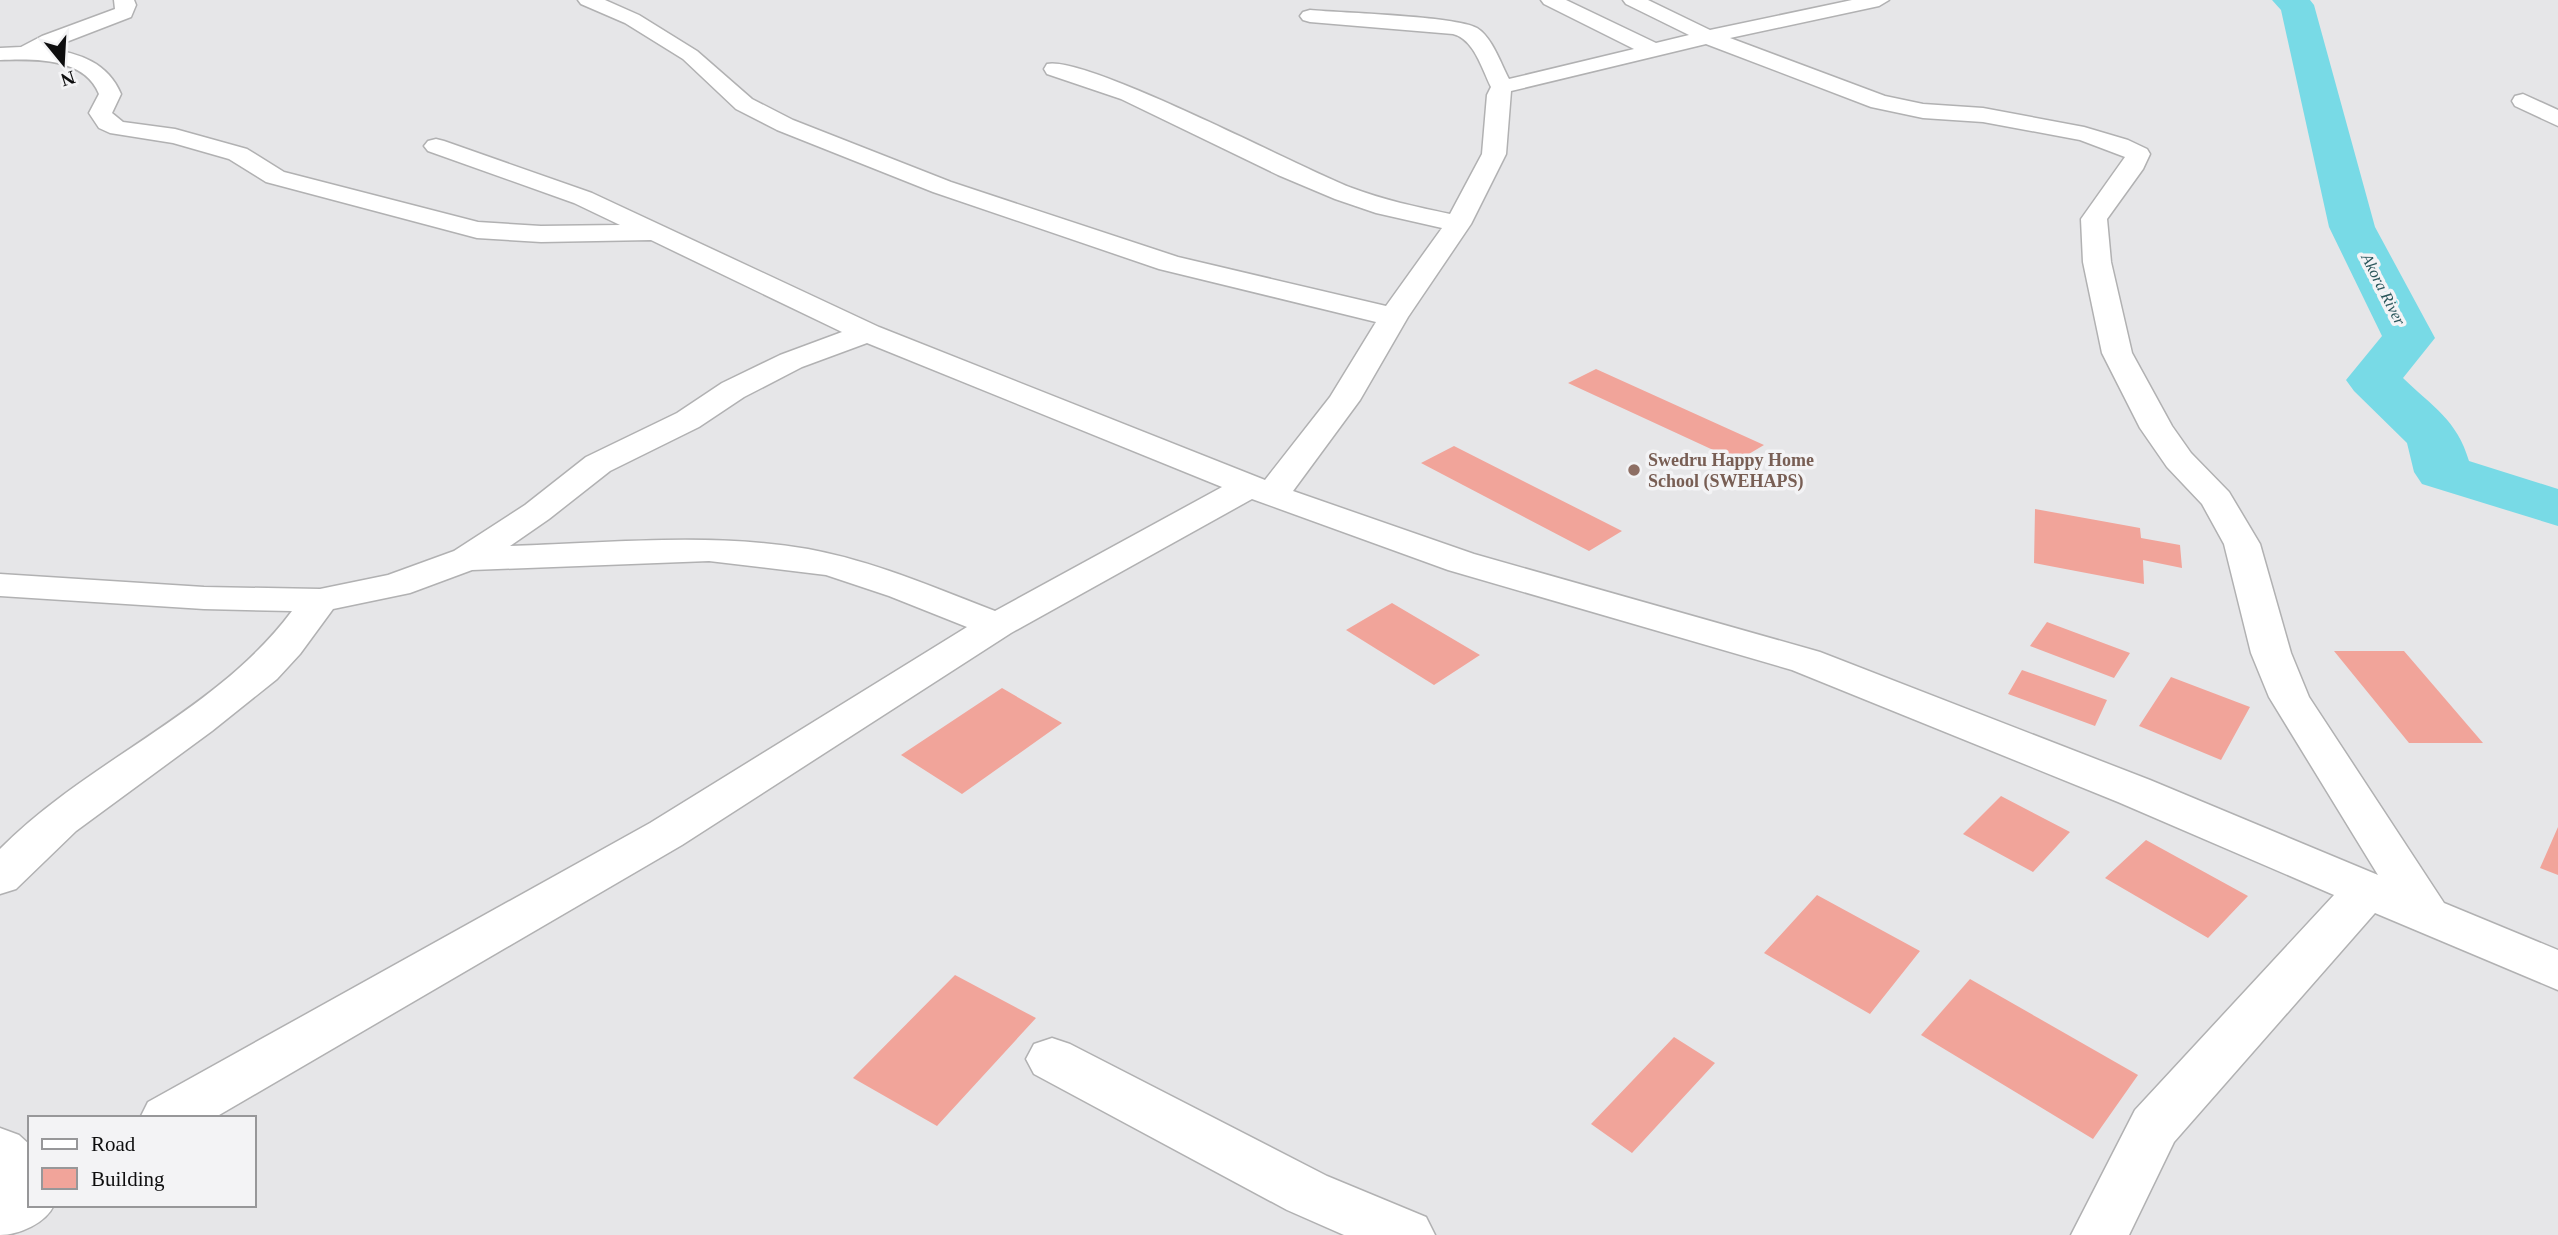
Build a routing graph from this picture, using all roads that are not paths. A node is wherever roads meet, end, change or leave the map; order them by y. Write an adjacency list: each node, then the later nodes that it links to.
1 (124, 0): 9 (street)
2 (589, 0): 18 (street)
3 (1551, 0): 8 (street)
4 (1633, 0): 7 (street)
5 (1866, 1): 7 (street)
6 (1310, 16): 12 (street)
7 (1708, 37): 8 (street); 27 (street)
8 (1655, 51): 12 (street)
9 (29, 52): 10 (street); 17 (street)
10 (0, 54)
11 (1055, 69): 16 (street)
12 (1503, 88): 16 (street)
13 (2523, 101): 14 (street)
14 (2558, 119)
15 (436, 146): 17 (street)
16 (1458, 224): 18 (street)
17 (658, 233): 19 (street)
18 (1393, 317): 20 (street)
19 (868, 333): 20 (street); 21 (street)
20 (1261, 490): 24 (street); 26 (street)
21 (467, 559): 23 (street); 24 (street)
22 (0, 585): 23 (street)
23 (320, 600): 25 (street)
24 (997, 625): 30 (street)
25 (0, 877)
26 (2368, 889): 27 (street); 36 (street)
27 (2426, 913): 28 (street)
28 (2558, 971)
29 (1052, 1059): 35 (street)
30 (171, 1116)
31 (0, 1152): 32 (street)
32 (28, 1180)
33 (28, 1197): 34 (street)
34 (0, 1214)
35 (1406, 1235)
36 (2100, 1235)

